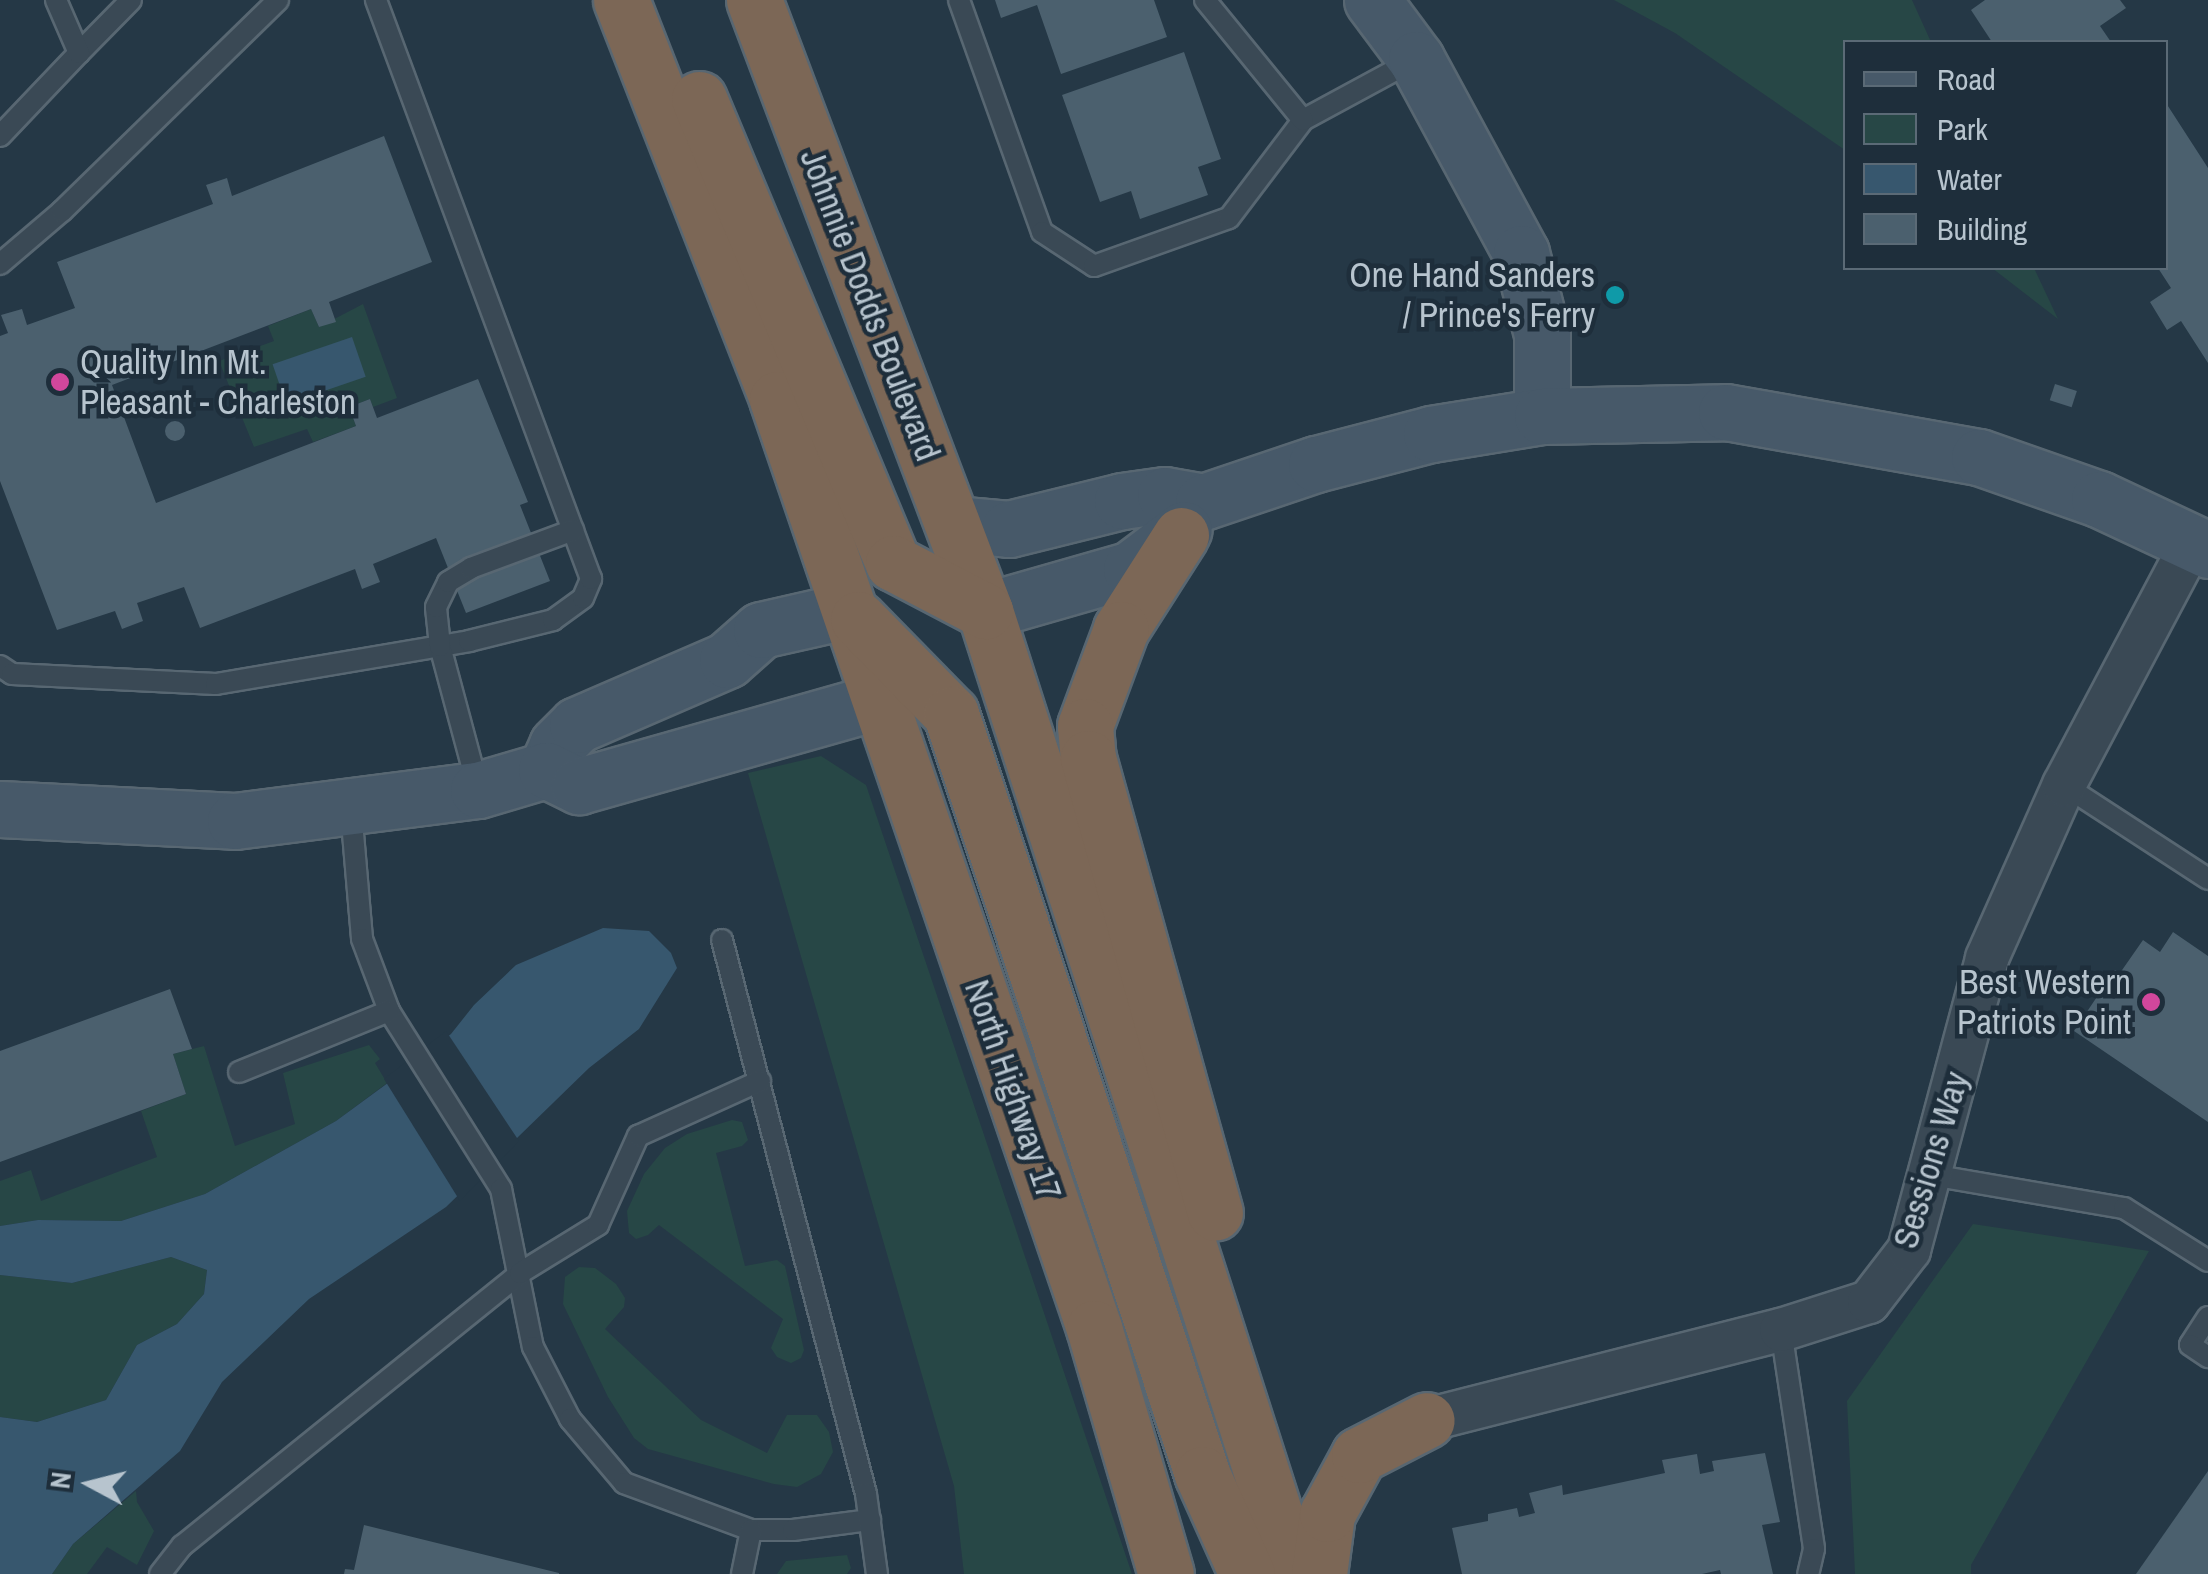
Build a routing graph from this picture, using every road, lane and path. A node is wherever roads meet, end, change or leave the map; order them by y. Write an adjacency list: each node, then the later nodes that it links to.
1 (56, 0): 11 (lane)
2 (131, 0): 11 (lane)
3 (278, 0): 15 (lane)
4 (376, 0): 19 (lane)
5 (621, 0): 21 (highway)
6 (659, 0): 22 (highway)
7 (754, 0): 18 (highway, Johnnie Dodds Boulevard)
8 (959, 0): 13 (lane)
9 (1205, 0): 13 (lane)
10 (1372, 0): 12 (street)
11 (79, 52): 14 (lane)
12 (1416, 59): 13 (lane); 16 (street)
13 (1303, 120)
14 (0, 136)
15 (0, 264)
16 (1542, 416): 17 (street); 20 (street)
17 (1192, 518): 18 (street); 22 (street); 39 (highway)
18 (953, 524): 22 (highway, Johnnie Dodds Boulevard)
19 (572, 530): 23 (lane); 23 (lane)
20 (2200, 545): 27 (street, Sessions Way)
21 (849, 610): 25 (highway, North Highway 17); 26 (street); 50 (highway)
22 (984, 611): 39 (highway)
23 (440, 646): 24 (lane); 28 (lane)
24 (0, 666)
25 (880, 701): 26 (street); 49 (highway, North Highway 17)
26 (546, 770): 28 (street)
27 (2064, 785): 31 (lane); 36 (street, Sessions Way)
28 (478, 790): 30 (street)
29 (0, 809): 30 (street)
30 (351, 810): 33 (lane)
31 (2208, 879)
32 (722, 940): 35 (lane)
33 (389, 1011): 34 (lane); 38 (lane)
34 (239, 1072)
35 (760, 1081): 38 (lane); 44 (lane)
36 (1932, 1175): 37 (lane); 41 (street, Sessions Way)
37 (2208, 1260)
38 (520, 1273): 45 (lane); 46 (lane)
39 (1210, 1311): 51 (highway)
40 (2208, 1317): 42 (lane)
41 (1780, 1330): 43 (street, Sessions Way); 53 (lane)
42 (2208, 1357)
43 (1426, 1420): 52 (highway)
44 (870, 1520): 45 (lane); 48 (lane)
45 (750, 1530): 47 (lane)
46 (160, 1574)
47 (742, 1574)
48 (877, 1574)
49 (1166, 1574)
50 (1247, 1574)
51 (1294, 1574)
52 (1318, 1574)
53 (1808, 1574)

